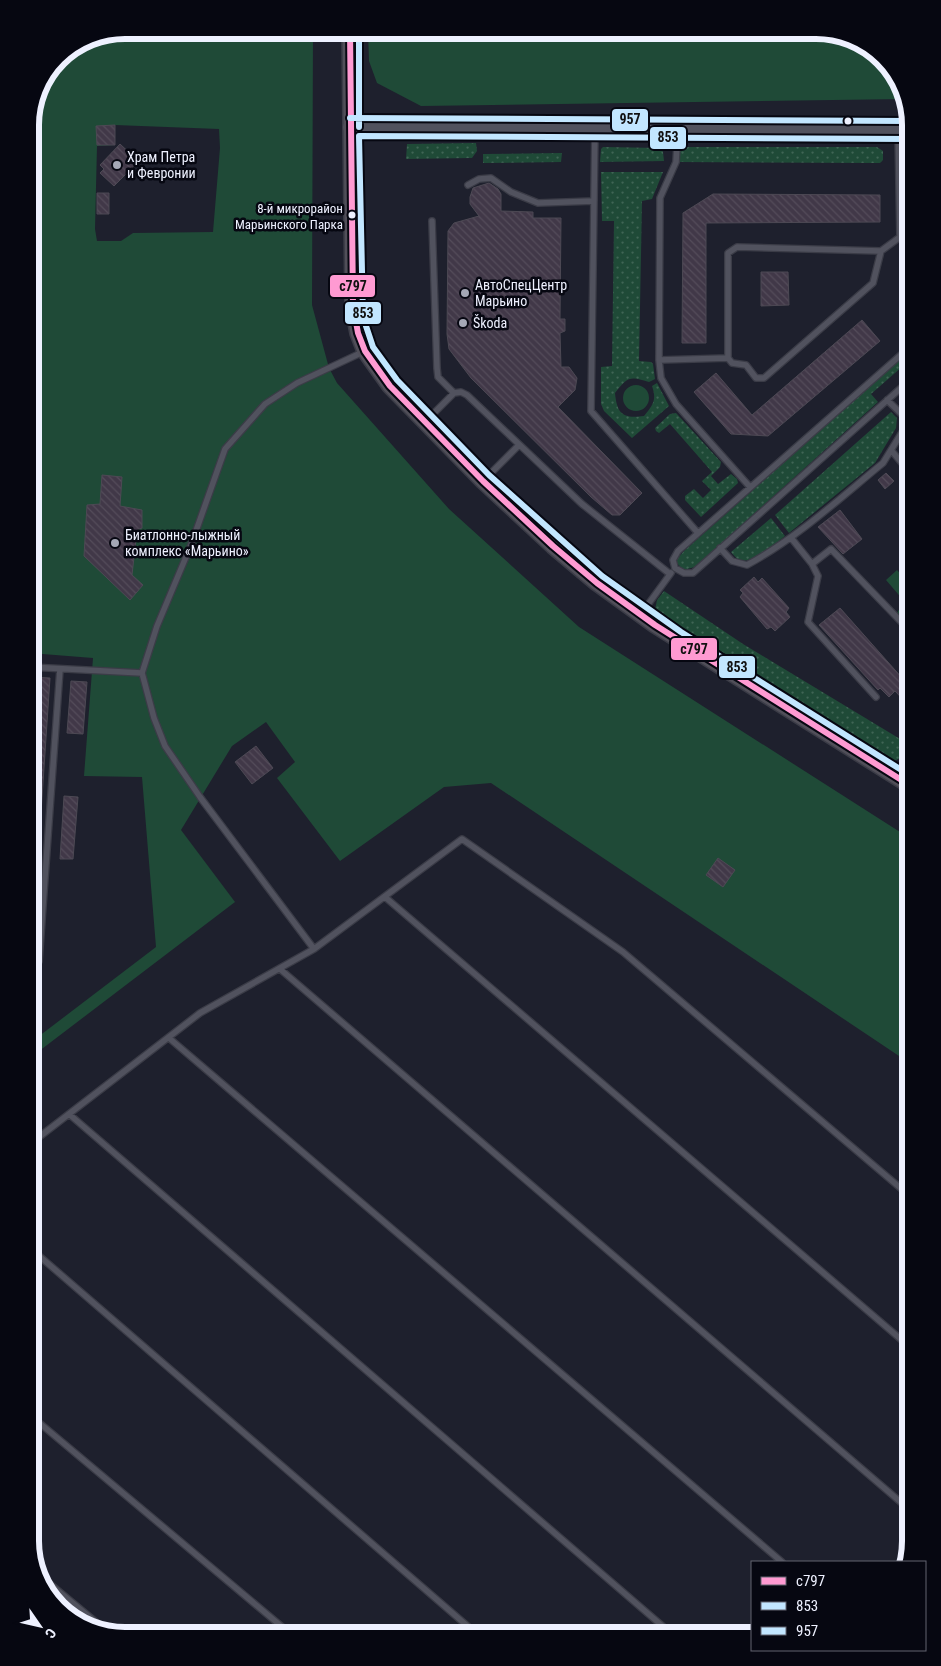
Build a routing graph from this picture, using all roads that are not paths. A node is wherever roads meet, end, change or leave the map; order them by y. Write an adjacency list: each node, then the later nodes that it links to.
1 (350, 39): 2 (main road)
2 (350, 127): 3 (street); 12 (main road)
3 (595, 128): 4 (street); 8 (lane)
4 (678, 129): 5 (street); 15 (lane)
5 (902, 130)
6 (902, 184): 10 (lane)
7 (468, 185): 8 (lane)
8 (594, 201): 27 (lane)
9 (432, 221): 17 (lane)
10 (900, 237): 11 (lane)
11 (882, 251): 14 (lane); 14 (lane)
12 (365, 351): 20 (main road); 37 (lane)
13 (902, 354): 26 (lane)
14 (728, 358): 15 (lane)
15 (659, 360): 26 (lane)
16 (902, 387): 18 (lane)
17 (454, 393): 20 (lane); 22 (lane)
18 (887, 400): 19 (lane); 29 (lane)
19 (902, 413)
20 (425, 422): 25 (main road)
21 (902, 432): 23 (lane)
22 (518, 445): 25 (lane); 32 (lane)
23 (890, 450): 24 (lane); 28 (lane)
24 (902, 464)
25 (482, 481): 33 (main road)
26 (750, 487): 27 (lane)
27 (698, 533): 31 (lane)
28 (792, 539): 29 (lane); 30 (lane)
29 (720, 548): 31 (lane)
30 (812, 564): 34 (lane); 38 (lane)
31 (675, 568): 32 (lane)
32 (670, 574): 33 (lane)
33 (640, 615): 39 (main road)
34 (902, 623)
35 (39, 668): 36 (lane)
36 (60, 669): 37 (lane); 42 (lane)
37 (142, 673): 41 (lane)
38 (876, 697)
39 (902, 780)
40 (385, 896): 41 (lane); 47 (lane); 49 (lane)
41 (314, 950): 43 (lane)
42 (39, 961)
43 (280, 969): 44 (lane); 51 (lane)
44 (169, 1038): 45 (lane); 52 (lane)
45 (69, 1114): 46 (lane); 57 (lane)
46 (39, 1137)
47 (902, 1189)
48 (39, 1256): 56 (lane)
49 (902, 1340)
50 (39, 1423): 55 (lane)
51 (902, 1503)
52 (781, 1561)
53 (51, 1585): 54 (lane)
54 (97, 1623)
55 (281, 1627)
56 (470, 1627)
57 (664, 1627)

